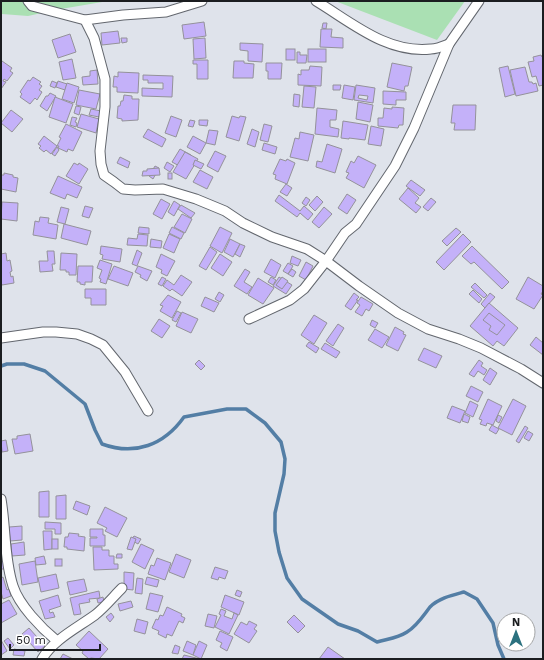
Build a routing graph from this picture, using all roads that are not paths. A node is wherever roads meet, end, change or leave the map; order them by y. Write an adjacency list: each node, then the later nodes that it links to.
1 (28, 1): 5 (street)
2 (202, 1): 5 (street)
3 (316, 1): 6 (street)
4 (479, 1): 6 (street)
5 (85, 20): 7 (street)
6 (449, 44): 7 (street)
7 (326, 261): 8 (street); 10 (street)
8 (249, 319)
9 (1, 338): 11 (street)
10 (543, 383)
11 (148, 411)
12 (1, 500): 14 (street)
13 (122, 588): 14 (street)
14 (57, 641): 15 (street)
15 (42, 659)

